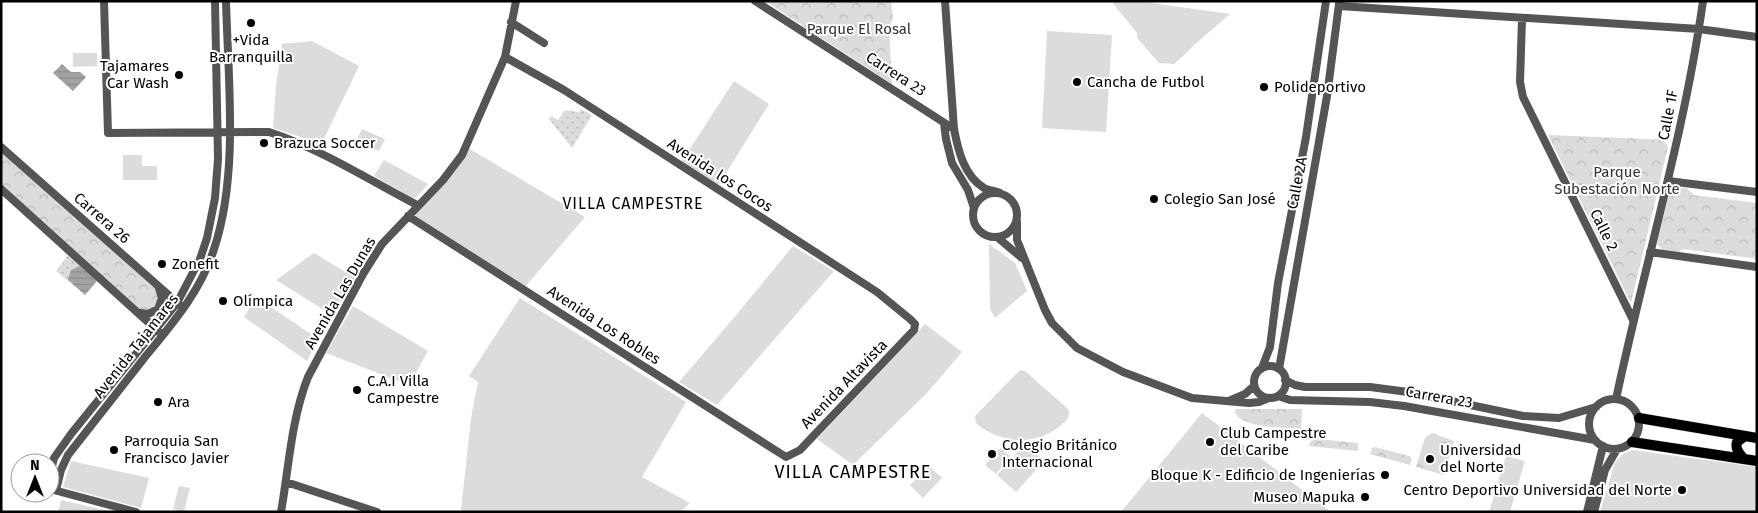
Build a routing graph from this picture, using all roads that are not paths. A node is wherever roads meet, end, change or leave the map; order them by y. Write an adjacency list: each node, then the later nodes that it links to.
1 (104, 1): 19 (street)
2 (215, 1): 19 (street, Avenida Tajamares)
3 (226, 1): 20 (street, Avenida Tajamares)
4 (516, 1): 11 (street, Avenida Las Dunas)
5 (755, 1): 17 (street, Carrera 23)
6 (945, 1): 16 (street)
7 (1326, 1): 41 (street, Calle 2A)
8 (1703, 1): 12 (street, Calle 1F)
9 (1339, 4): 10 (street); 42 (street, Calle 2A)
10 (1522, 19): 12 (street); 38 (street, Calle 2)
11 (511, 22): 14 (street); 15 (street, Avenida Las Dunas)
12 (1699, 29): 13 (street); 22 (street, Calle 1F)
13 (1757, 37)
14 (544, 43)
15 (504, 56): 26 (street, Avenida Las Dunas); 39 (street, Avenida los Cocos)
16 (952, 108): 17 (street); 18 (street)
17 (944, 123): 18 (street, Carrera 23); 27 (street)
18 (954, 129): 25 (street)
19 (218, 132): 20 (street); 35 (street, Avenida Tajamares)
20 (230, 132): 26 (street); 36 (street, Avenida Tajamares)
21 (1, 147): 34 (street, Carrera 26)
22 (1668, 181): 24 (street); 31 (street, Calle 1F)
23 (1, 189): 37 (street)
24 (1757, 192)
25 (1000, 193): 27 (street); 29 (street)
26 (417, 205): 28 (street, Avenida Las Dunas)
27 (974, 208): 30 (street)
28 (408, 216): 57 (street, Avenida Los Robles); 61 (street, Avenida Las Dunas)
29 (1017, 222): 30 (street); 32 (street, Carrera 23)
30 (997, 237): 32 (street, Carrera 23)
31 (1650, 252): 33 (street); 38 (street, Calle 1F)
32 (1024, 259): 47 (street, Carrera 23)
33 (1757, 266)
34 (158, 287): 35 (street, Carrera 26); 37 (street)
35 (177, 303): 36 (street, Carrera 26); 40 (street, Avenida Tajamares)
36 (184, 309): 40 (street, Avenida Tajamares)
37 (136, 311): 40 (street)
38 (1633, 320): 46 (street)
39 (915, 324): 57 (street, Avenida Altavista)
40 (160, 332): 56 (street, Avenida Tajamares); 60 (street, Avenida Tajamares)
41 (1262, 368): 42 (street); 44 (street)
42 (1278, 369): 43 (street)
43 (1285, 380): 45 (street); 48 (street, Carrera 23)
44 (1254, 386): 45 (street); 47 (street, Carrera 23)
45 (1273, 397): 47 (street, Carrera 23); 52 (street, Carrera 23)
46 (1616, 400): 48 (street); 49 (street)
47 (1222, 401)
48 (1596, 407): 52 (street)
49 (1638, 418): 50 (main road); 53 (street)
50 (1745, 436): 51 (main road); 58 (main road)
51 (1757, 438)
52 (1595, 440): 54 (street)
53 (1632, 442): 55 (street); 58 (main road)
54 (1603, 446): 55 (street); 66 (street)
55 (1617, 449): 67 (street)
56 (58, 453)
57 (786, 457)
58 (1744, 459): 59 (main road)
59 (1757, 461)
60 (60, 472)
61 (286, 482): 64 (street, Avenida Las Dunas); 65 (street)
62 (60, 492): 63 (street)
63 (136, 512)
64 (281, 512)
65 (376, 512)
66 (1587, 512)
67 (1594, 512)

